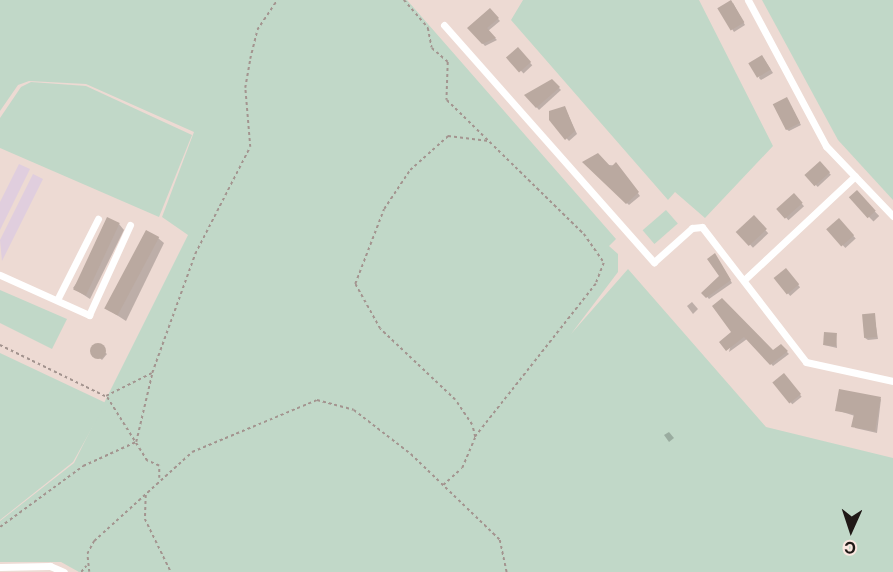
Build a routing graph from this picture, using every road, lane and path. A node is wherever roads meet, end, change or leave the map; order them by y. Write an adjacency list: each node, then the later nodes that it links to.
1 (277, 0): 14 (path)
2 (404, 0): 5 (path)
3 (748, 0): 6 (street)
4 (444, 25): 11 (street)
5 (490, 142): 17 (path); 17 (path)
6 (855, 176): 7 (street); 11 (street)
7 (893, 216)
8 (98, 219): 12 (street)
9 (130, 225): 12 (street)
10 (0, 275): 12 (street)
11 (744, 280): 15 (street)
12 (57, 300)
13 (0, 345): 16 (path)
14 (152, 373): 16 (path); 18 (path)
15 (893, 381)
16 (106, 396): 18 (path)
17 (475, 437): 20 (path)
18 (136, 442): 19 (path); 22 (path)
19 (159, 478): 20 (path); 21 (path)
20 (443, 485): 29 (path)
21 (146, 495): 23 (path); 28 (path)
22 (0, 526)
23 (86, 565): 26 (path); 27 (path)
24 (0, 567): 25 (street)
25 (64, 572)
26 (81, 572)
27 (89, 572)
28 (171, 572)
29 (507, 572)

